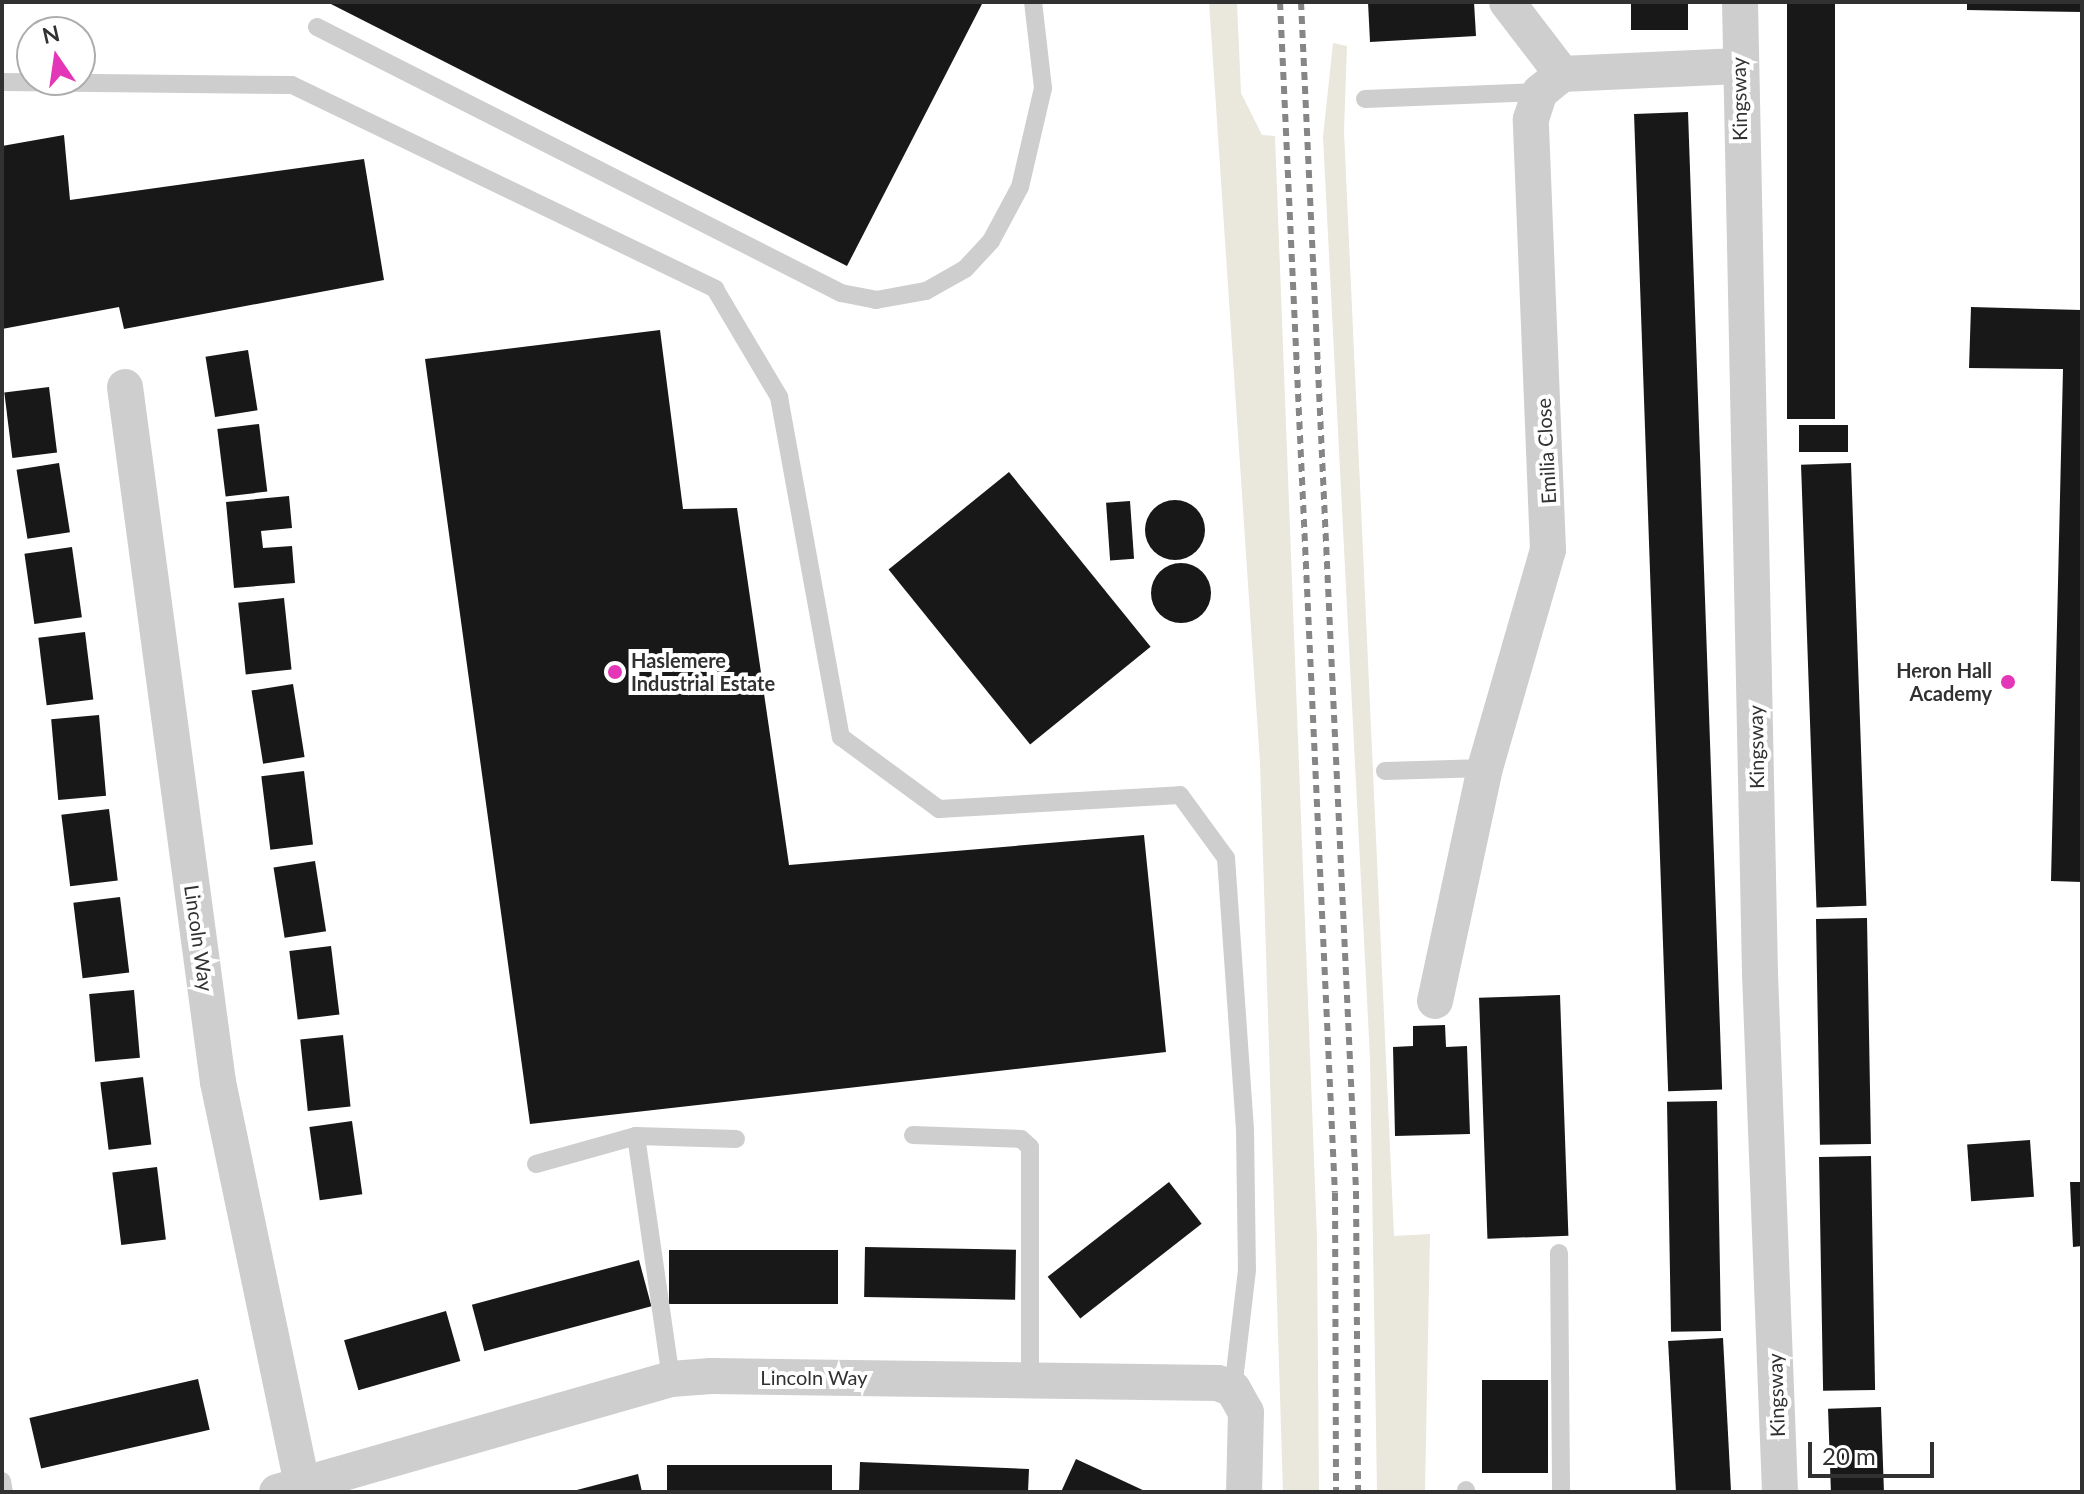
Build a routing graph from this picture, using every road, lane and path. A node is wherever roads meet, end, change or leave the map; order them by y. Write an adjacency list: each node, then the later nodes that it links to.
1 (1033, 2): 4 (lane)
2 (1740, 2): 5 (street, Kingsway)
3 (1507, 4): 7 (street)
4 (317, 27)
5 (1739, 66): 7 (street); 26 (street, Kingsway)
6 (2, 82): 20 (lane)
7 (1551, 83): 8 (lane); 10 (street, Emilia Close)
8 (1365, 99)
9 (125, 387): 22 (street, Lincoln Way)
10 (1485, 768): 11 (lane); 12 (street, Emilia Close)
11 (1385, 771)
12 (1435, 1001)
13 (913, 1135): 18 (lane)
14 (636, 1136): 15 (lane); 16 (lane); 19 (lane)
15 (736, 1139)
16 (536, 1164)
17 (1559, 1253): 25 (lane)
18 (1030, 1378): 19 (street, Lincoln Way); 20 (street, Lincoln Way)
19 (671, 1379): 22 (street, Lincoln Way)
20 (1233, 1389): 24 (street)
21 (2, 1481): 23 (lane)
22 (290, 1488)
23 (4, 1492)
24 (1244, 1492)
25 (1561, 1492)
26 (1780, 1492)

